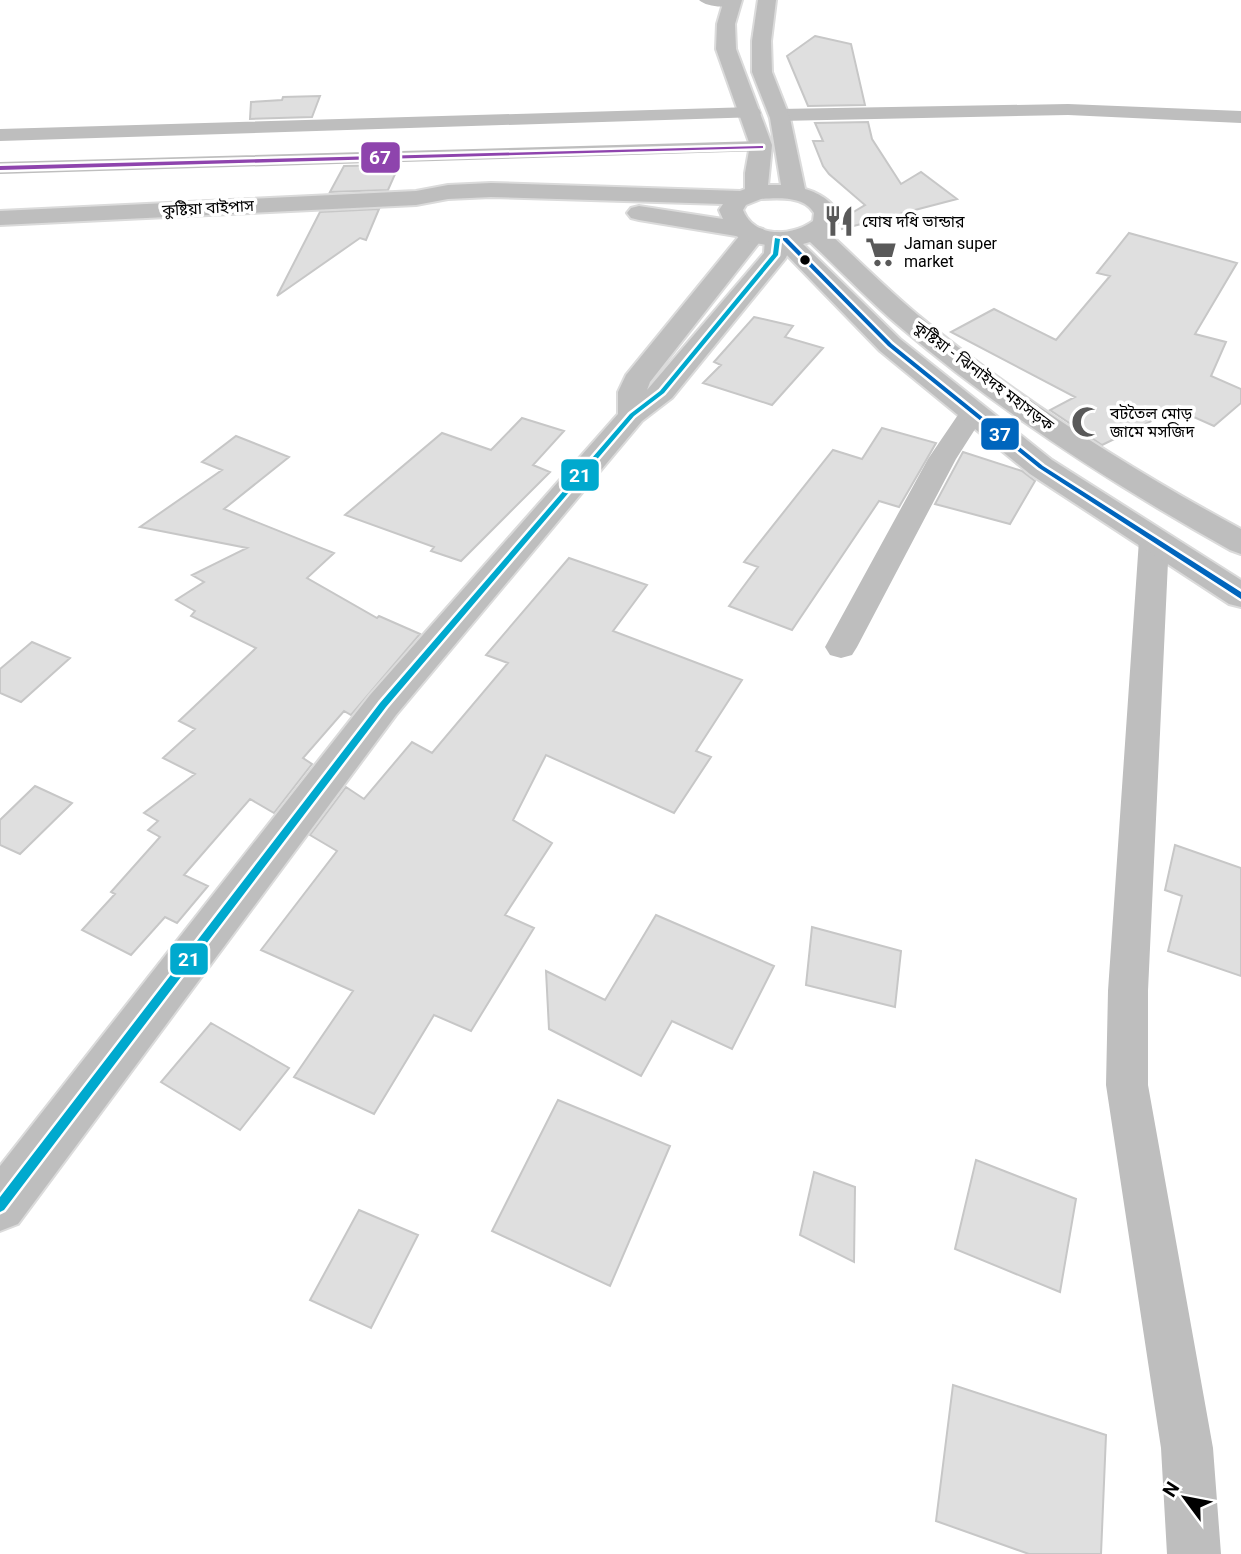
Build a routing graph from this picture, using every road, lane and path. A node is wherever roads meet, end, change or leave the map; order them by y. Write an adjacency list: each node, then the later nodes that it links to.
1 (707, 0): 3 (street)
2 (767, 0): 5 (main road)
3 (732, 1): 4 (main road)
4 (726, 38): 5 (main road); 8 (main road)
5 (761, 39): 7 (main road)
6 (1241, 117): 7 (street)
7 (780, 119): 11 (main road)
8 (757, 133): 9 (street); 10 (street); 13 (main road)
9 (0, 135)
10 (0, 168)
11 (795, 193): 13 (main road); 15 (main road)
12 (416, 198): 13 (main road, কুষ্টিয়া বাইপাস); 13 (main road, কুষ্টিয়া বাইপাস); 14 (main road, কুষ্টিয়া বাইপাস)
13 (756, 215): 15 (main road); 16 (main road, কুষ্টিয়া - ঝিনাইদহ মহাসড়ক); 21 (main road)
14 (0, 219)
15 (814, 232): 18 (main road, কুষ্টিয়া - ঝিনাইদহ মহাসড়ক)
16 (973, 412): 17 (main road, কুষ্টিয়া - ঝিনাইদহ মহাসড়ক); 20 (street)
17 (1154, 540): 19 (main road, কুষ্টিয়া - ঝিনাইদহ মহাসড়ক); 22 (street)
18 (1241, 543)
19 (1241, 596)
20 (841, 647)
21 (0, 1206)
22 (1194, 1554)

